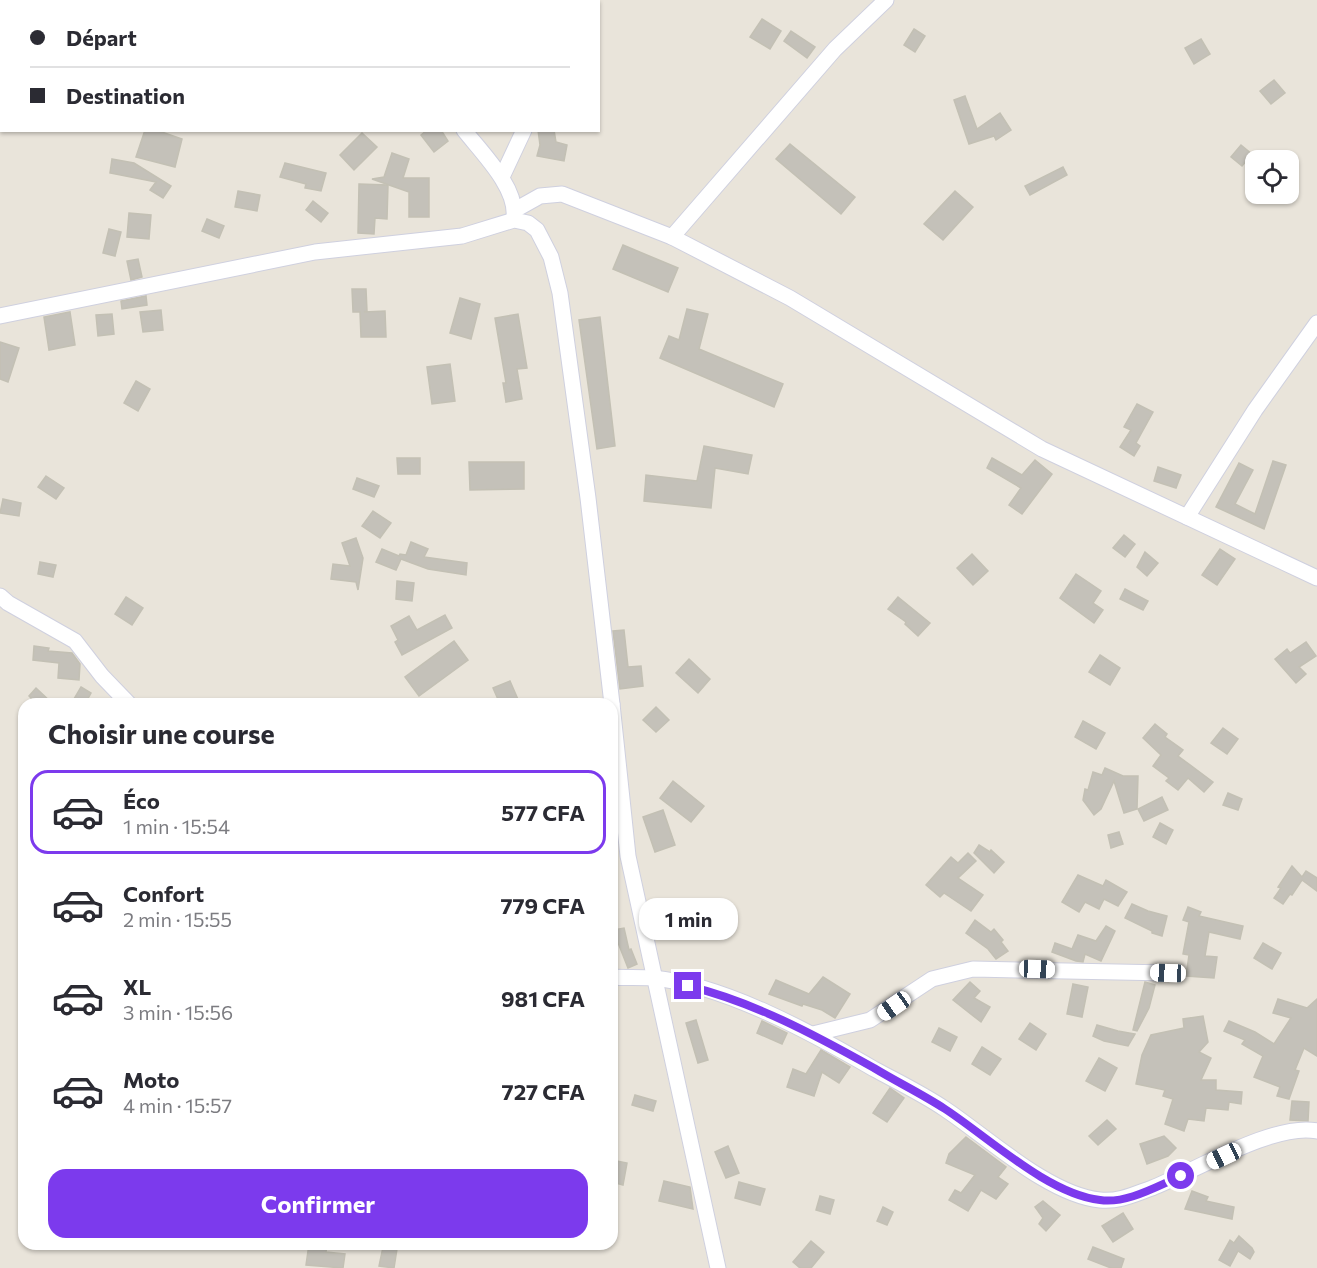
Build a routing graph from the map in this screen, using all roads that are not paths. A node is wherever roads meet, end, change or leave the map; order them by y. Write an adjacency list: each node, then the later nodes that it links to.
1 (886, 0): 6 (street)
2 (466, 132): 4 (street)
3 (523, 132): 4 (street)
4 (502, 177): 5 (street)
5 (515, 215): 6 (street); 7 (street); 13 (street)
6 (672, 237): 9 (street)
7 (0, 316)
8 (1317, 323): 9 (street)
9 (1187, 517): 10 (street)
10 (1317, 578)
11 (0, 596): 12 (street)
12 (123, 698)
13 (611, 698)
14 (618, 761): 17 (street)
15 (1168, 973): 18 (street)
16 (618, 977): 17 (street)
17 (654, 978): 18 (street); 20 (street)
18 (813, 1034): 19 (street)
19 (1315, 1129)
20 (718, 1268)

